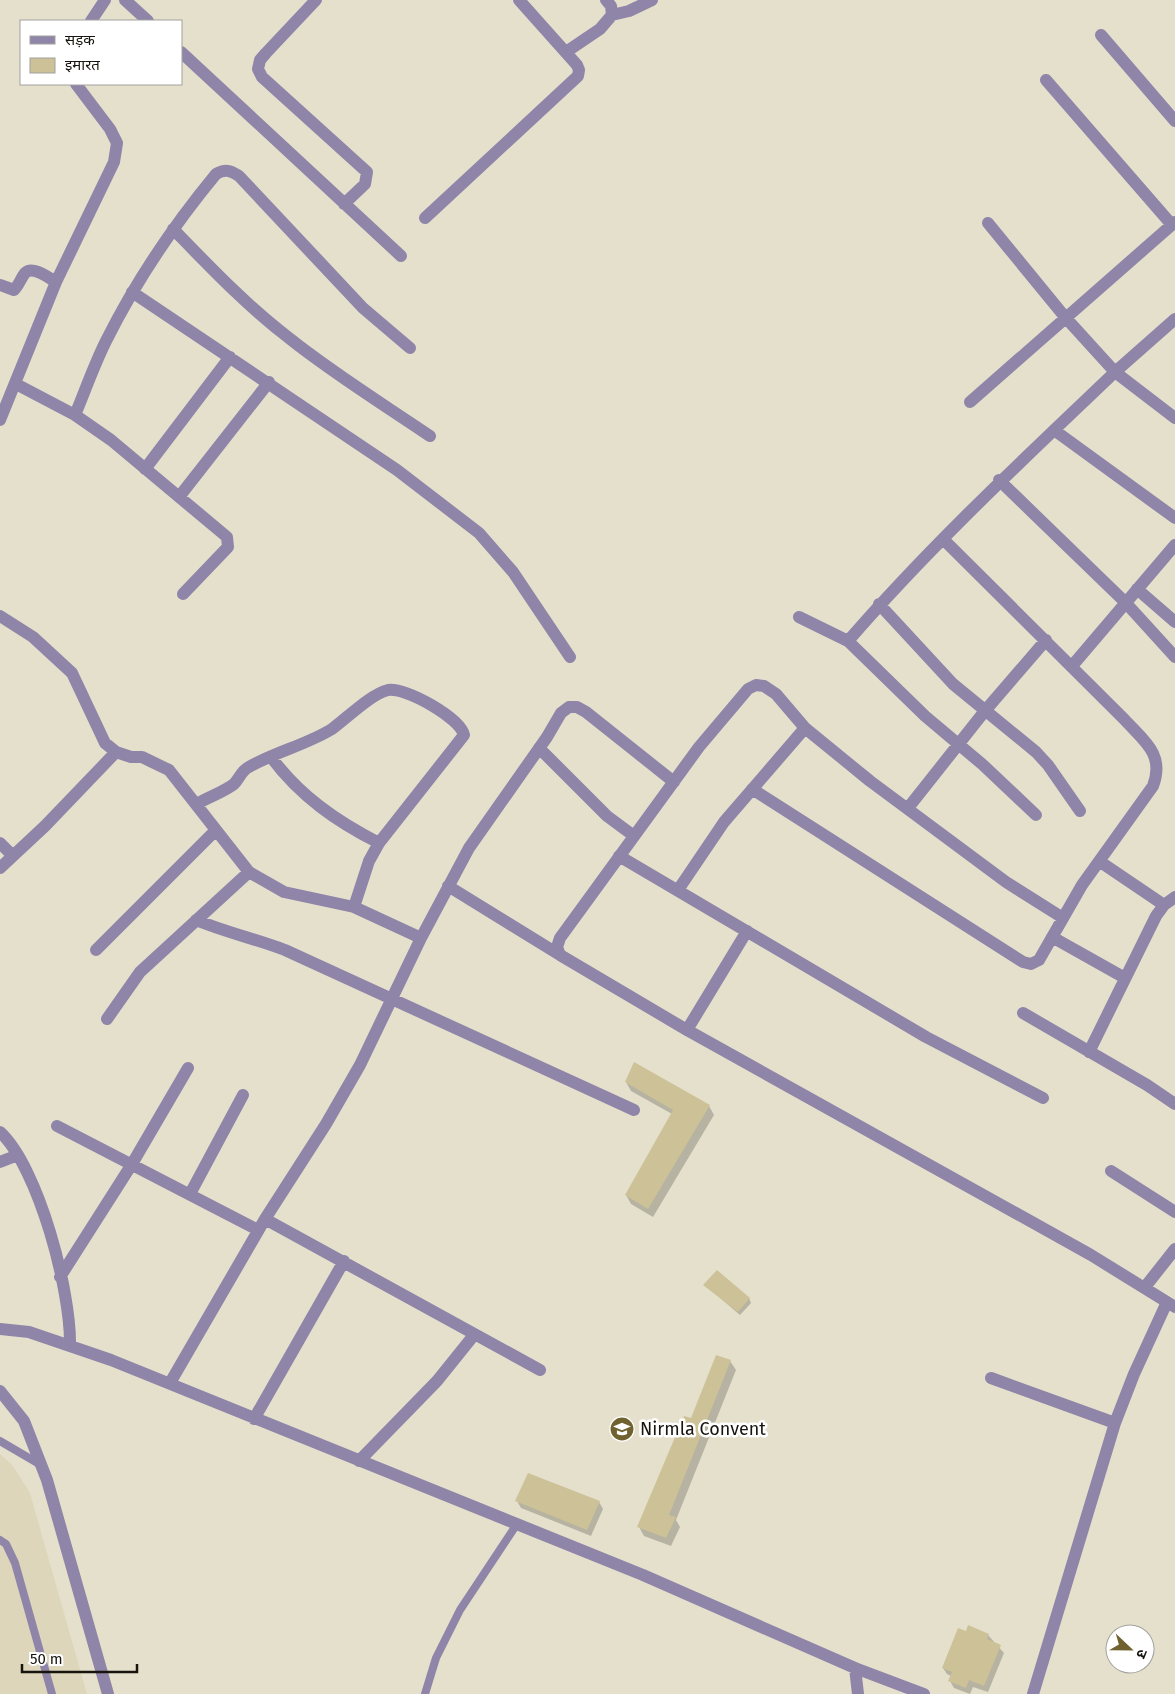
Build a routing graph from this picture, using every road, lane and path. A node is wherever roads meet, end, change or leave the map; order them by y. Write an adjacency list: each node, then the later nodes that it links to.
1 (105, 0): 8 (street)
2 (125, 0): 9 (street)
3 (316, 0): 16 (street)
4 (519, 0): 11 (street)
5 (606, 0): 7 (street)
6 (652, 0): 7 (street)
7 (612, 15): 11 (street)
8 (92, 20)
9 (147, 20)
10 (1102, 36): 15 (street)
11 (566, 52): 17 (street)
12 (182, 53): 16 (street)
13 (1046, 80): 19 (street)
14 (77, 85): 22 (street)
15 (1175, 121)
16 (344, 204): 21 (street)
17 (426, 218)
18 (988, 223): 25 (street)
19 (1173, 224): 25 (street)
20 (173, 229): 24 (street); 27 (street); 37 (street)
21 (401, 256)
22 (56, 282): 23 (street); 31 (street)
23 (0, 286)
24 (132, 292): 28 (street); 33 (street)
25 (1065, 317): 29 (street); 32 (street)
26 (1175, 319): 29 (street)
27 (410, 348)
28 (230, 357): 30 (street); 38 (street)
29 (1115, 372): 35 (street); 36 (street)
30 (269, 382): 40 (street); 53 (street)
31 (16, 384): 33 (street); 34 (street)
32 (970, 402)
33 (75, 416): 38 (street)
34 (1, 417)
35 (1175, 418)
36 (1054, 430): 39 (street); 41 (street)
37 (430, 436)
38 (145, 469): 40 (street)
39 (999, 480): 42 (street); 46 (street)
40 (179, 497): 45 (street)
41 (1175, 518)
42 (943, 539): 47 (street); 52 (street)
43 (1175, 545): 44 (street)
44 (1137, 589): 46 (street); 50 (street)
45 (183, 594)
46 (1125, 602): 54 (street); 55 (street)
47 (879, 604): 51 (street); 56 (street)
48 (0, 616): 60 (street)
49 (799, 617): 51 (street)
50 (1175, 622)
51 (848, 640): 58 (street)
52 (1046, 640): 55 (street); 56 (street)
53 (570, 657)
54 (1175, 657)
55 (1072, 666): 74 (street)
56 (984, 712): 58 (street); 66 (street)
57 (805, 728): 62 (street); 63 (street); 65 (street)
58 (958, 745): 65 (street); 67 (street)
59 (539, 748): 62 (street); 69 (street); 77 (street)
60 (116, 752): 64 (street); 72 (street)
61 (271, 757): 64 (street); 71 (street); 71 (street)
62 (674, 782): 69 (street)
63 (752, 789): 78 (street); 85 (street)
64 (197, 804): 68 (street)
65 (908, 808): 82 (street)
66 (1080, 811)
67 (1036, 815)
68 (216, 830): 76 (street); 87 (street)
69 (634, 836): 73 (street)
70 (0, 843): 72 (street)
71 (379, 843): 81 (street)
72 (12, 855): 75 (street)
73 (619, 856): 78 (street); 88 (street)
74 (1099, 861): 80 (street); 82 (street)
75 (0, 868)
76 (249, 872): 81 (street); 83 (street)
77 (448, 886): 86 (street); 88 (street)
78 (678, 890): 84 (street)
79 (1175, 897): 80 (street)
80 (1164, 905): 89 (street)
81 (354, 907): 86 (street)
82 (1063, 918): 85 (street)
83 (196, 920): 90 (street); 92 (street)
84 (747, 931): 93 (street); 97 (street)
85 (1052, 937): 89 (street)
86 (421, 938): 90 (street)
87 (96, 950)
88 (560, 955): 93 (street)
89 (1125, 978): 94 (street)
90 (393, 1000): 99 (street); 108 (street)
91 (1023, 1013): 94 (street)
92 (108, 1019)
93 (687, 1030): 113 (street)
94 (1089, 1052): 98 (street)
95 (188, 1068): 104 (street)
96 (243, 1095): 106 (street)
97 (1043, 1098)
98 (1175, 1104)
99 (634, 1110)
100 (57, 1126): 104 (street)
101 (0, 1132): 102 (street)
102 (18, 1155): 103 (street); 112 (street)
103 (0, 1162)
104 (132, 1164): 106 (street); 112 (street)
105 (1111, 1171): 107 (street)
106 (190, 1194): 109 (street)
107 (1175, 1212)
108 (265, 1219): 109 (street); 111 (street)
109 (258, 1230): 120 (street)
110 (1175, 1249): 113 (street)
111 (344, 1261): 116 (street); 122 (street)
112 (60, 1277): 117 (street)
113 (1145, 1287): 114 (street)
114 (1171, 1305): 123 (street)
115 (0, 1329): 117 (street)
116 (474, 1334): 118 (street); 125 (street)
117 (70, 1345): 120 (street)
118 (540, 1370)
119 (991, 1378): 123 (street)
120 (170, 1383): 122 (street)
121 (0, 1391): 126 (street)
122 (254, 1419): 125 (street)
123 (1115, 1423): 135 (street)
124 (0, 1441): 126 (lane)
125 (359, 1460): 127 (street)
126 (41, 1465): 131 (street)
127 (517, 1524): 129 (street); 132 (lane)
128 (0, 1540): 130 (lane)
129 (855, 1668): 133 (street); 134 (street)
130 (52, 1694)
131 (108, 1694)
132 (425, 1694)
133 (858, 1694)
134 (924, 1694)
135 (1033, 1694)

